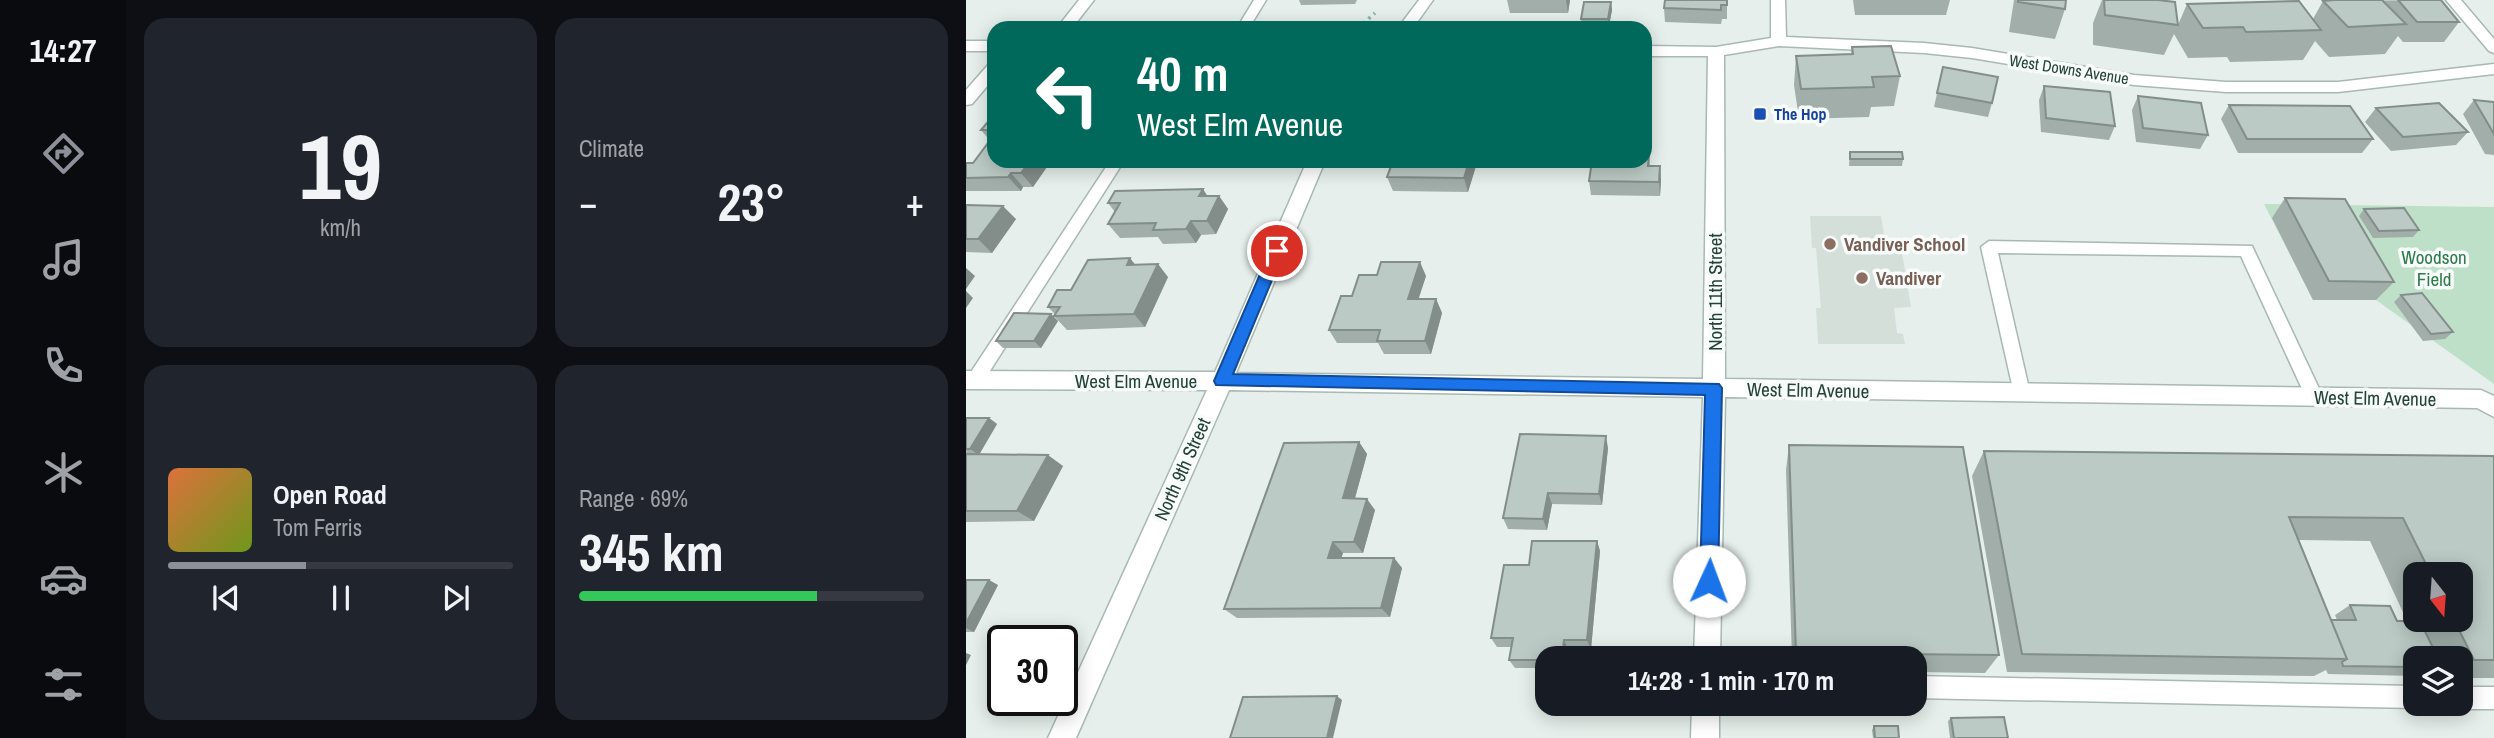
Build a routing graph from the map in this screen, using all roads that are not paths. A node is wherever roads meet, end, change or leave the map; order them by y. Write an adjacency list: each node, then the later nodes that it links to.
1 (1087, 0): 6 (street)
2 (1260, 0): 7 (lane)
3 (1426, 0): 8 (street)
4 (1778, 0): 9 (street)
5 (2453, 0): 12 (street)
6 (1070, 21)
7 (1247, 21)
8 (1410, 21)
9 (1779, 41): 14 (street, West Downs Avenue); 15 (street, West Downs Avenue)
10 (966, 46): 11 (street)
11 (987, 46)
12 (2494, 48)
13 (1652, 51): 14 (street, West Downs Avenue)
14 (1716, 51): 22 (street, North 11th Street)
15 (2494, 69)
16 (987, 76): 17 (street)
17 (966, 100)
18 (1112, 168): 20 (lane)
19 (1313, 168): 21 (street, North 9th Street)
20 (971, 380): 21 (street, West Elm Avenue)
21 (1222, 381): 22 (street, West Elm Avenue); 32 (street, North 9th Street)
22 (1714, 388): 23 (street, West Elm Avenue); 26 (street, North 11th Street)
23 (2021, 393): 24 (street, West Elm Avenue); 24 (lane)
24 (2314, 397): 25 (street, West Elm Avenue)
25 (2488, 404)
26 (1707, 646)
27 (1927, 687): 28 (lane)
28 (2403, 697)
29 (2473, 698): 30 (lane)
30 (2494, 698)
31 (1706, 716): 33 (street)
32 (1062, 738)
33 (1705, 738)

